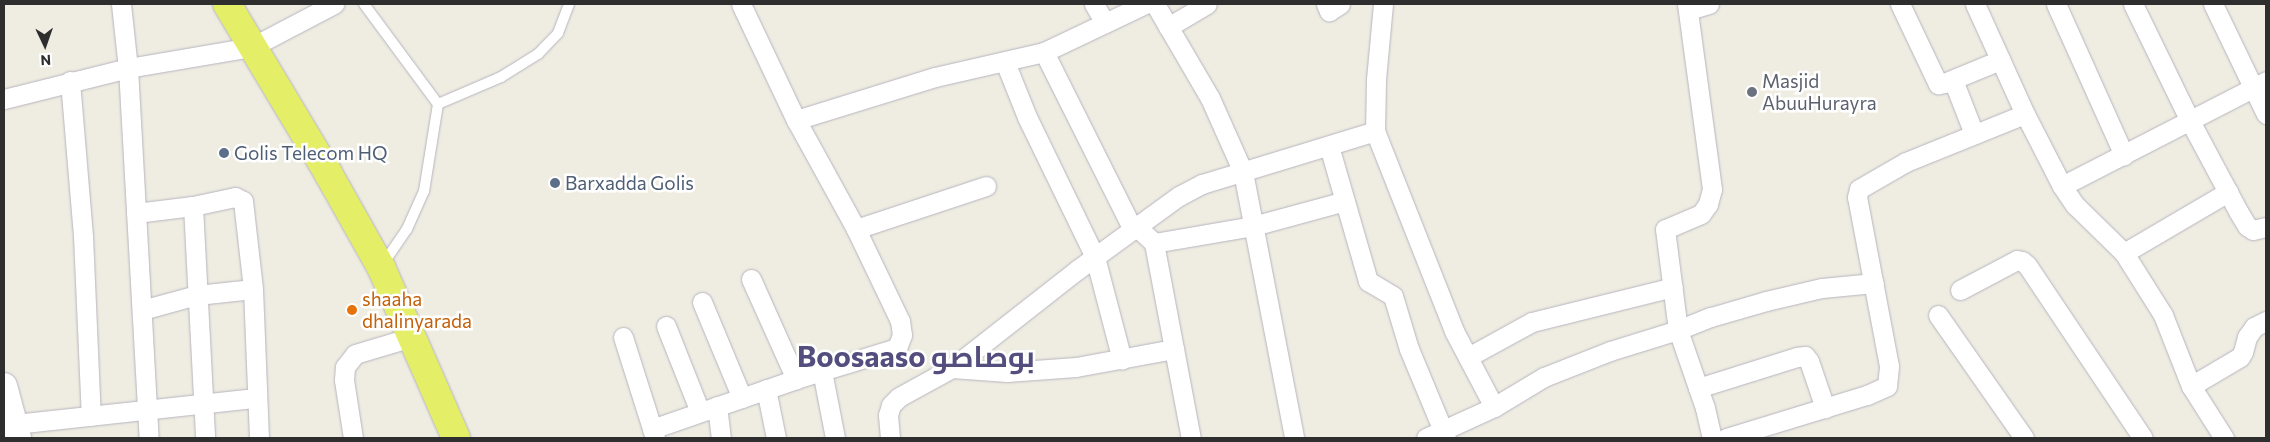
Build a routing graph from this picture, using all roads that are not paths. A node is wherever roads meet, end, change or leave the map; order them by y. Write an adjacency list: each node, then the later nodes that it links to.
1 (121, 4): 27 (street)
2 (227, 4): 23 (main road)
3 (334, 4): 23 (street)
4 (364, 4): 32 (lane)
5 (569, 4): 32 (lane)
6 (741, 4): 35 (street)
7 (1094, 4): 21 (street)
8 (1145, 4): 21 (street)
9 (1155, 4): 22 (street)
10 (1207, 4): 22 (street)
11 (1326, 4): 12 (street)
12 (1340, 4)
13 (1383, 4): 37 (street)
14 (1709, 4): 20 (street)
15 (1900, 4): 28 (street)
16 (1975, 4): 25 (street)
17 (2056, 4): 40 (street)
18 (2133, 4): 36 (street)
19 (2213, 4): 30 (street)
20 (1688, 7): 58 (street)
21 (1105, 23): 24 (street)
22 (1168, 28): 41 (street)
23 (252, 47): 27 (street); 55 (main road)
24 (1044, 52): 26 (street); 51 (street)
25 (2000, 60): 28 (street); 33 (street)
26 (1005, 62): 35 (street); 54 (street)
27 (128, 68): 29 (street); 47 (street)
28 (1953, 80): 38 (street)
29 (70, 81): 31 (street); 87 (street)
30 (2260, 85): 34 (street); 36 (street)
31 (4, 99)
32 (438, 104): 55 (lane)
33 (2025, 114): 38 (street); 43 (street)
34 (2266, 114)
35 (796, 120): 50 (street)
36 (2190, 121): 40 (street); 44 (street)
37 (1375, 131): 39 (street); 71 (street)
38 (1974, 134): 57 (street)
39 (1329, 146): 41 (street); 45 (street)
40 (2124, 155): 43 (street)
41 (1242, 172): 48 (street); 51 (street)
42 (986, 186): 50 (street)
43 (2062, 186): 53 (street)
44 (2228, 192): 49 (street); 53 (street)
45 (1345, 201): 48 (street); 90 (street)
46 (193, 206): 47 (street); 59 (street); 61 (street)
47 (136, 213): 63 (street)
48 (1253, 226): 52 (street); 101 (street)
49 (2266, 228)
50 (856, 229): 74 (street)
51 (1135, 229): 52 (street); 54 (street)
52 (1154, 243): 70 (street)
53 (2124, 253): 77 (street)
54 (1095, 257): 72 (street); 73 (street)
55 (381, 267): 68 (main road)
56 (751, 279): 75 (street)
57 (1874, 283): 67 (street); 84 (street)
58 (1672, 287): 67 (street); 71 (street)
59 (252, 289): 61 (street); 80 (street)
60 (1960, 290): 105 (street)
61 (198, 295): 63 (street); 82 (street)
62 (702, 302): 81 (street)
63 (142, 310): 86 (street)
64 (1938, 315): 104 (street)
65 (2266, 321): 77 (street)
66 (666, 326): 85 (street)
67 (1678, 330): 78 (street); 83 (street)
68 (412, 337): 94 (street); 95 (main road)
69 (623, 337): 89 (street)
70 (1174, 349): 72 (street); 100 (street)
71 (1468, 357): 83 (street)
72 (1122, 360): 73 (street)
73 (952, 368): 99 (street)
74 (822, 371): 75 (street); 98 (street)
75 (796, 379): 79 (street)
76 (4, 386): 88 (street)
77 (2191, 386): 106 (street)
78 (1698, 388): 84 (street); 102 (street)
79 (766, 389): 81 (street); 97 (street)
80 (256, 398): 82 (street); 93 (street)
81 (742, 398): 85 (street)
82 (204, 405): 86 (street); 92 (street)
83 (1494, 407): 90 (street)
84 (1825, 408): 103 (street)
85 (709, 409): 89 (street); 96 (street)
86 (147, 410): 87 (street); 91 (street)
87 (90, 416): 88 (street)
88 (16, 431)
89 (654, 434)
90 (1438, 436)
91 (149, 438)
92 (205, 438)
93 (259, 438)
94 (353, 438)
95 (456, 438)
96 (722, 438)
97 (776, 438)
98 (835, 438)
99 (890, 438)
100 (1191, 438)
101 (1294, 438)
102 (1712, 438)
103 (1726, 438)
104 (2024, 438)
105 (2143, 438)
106 (2224, 438)

